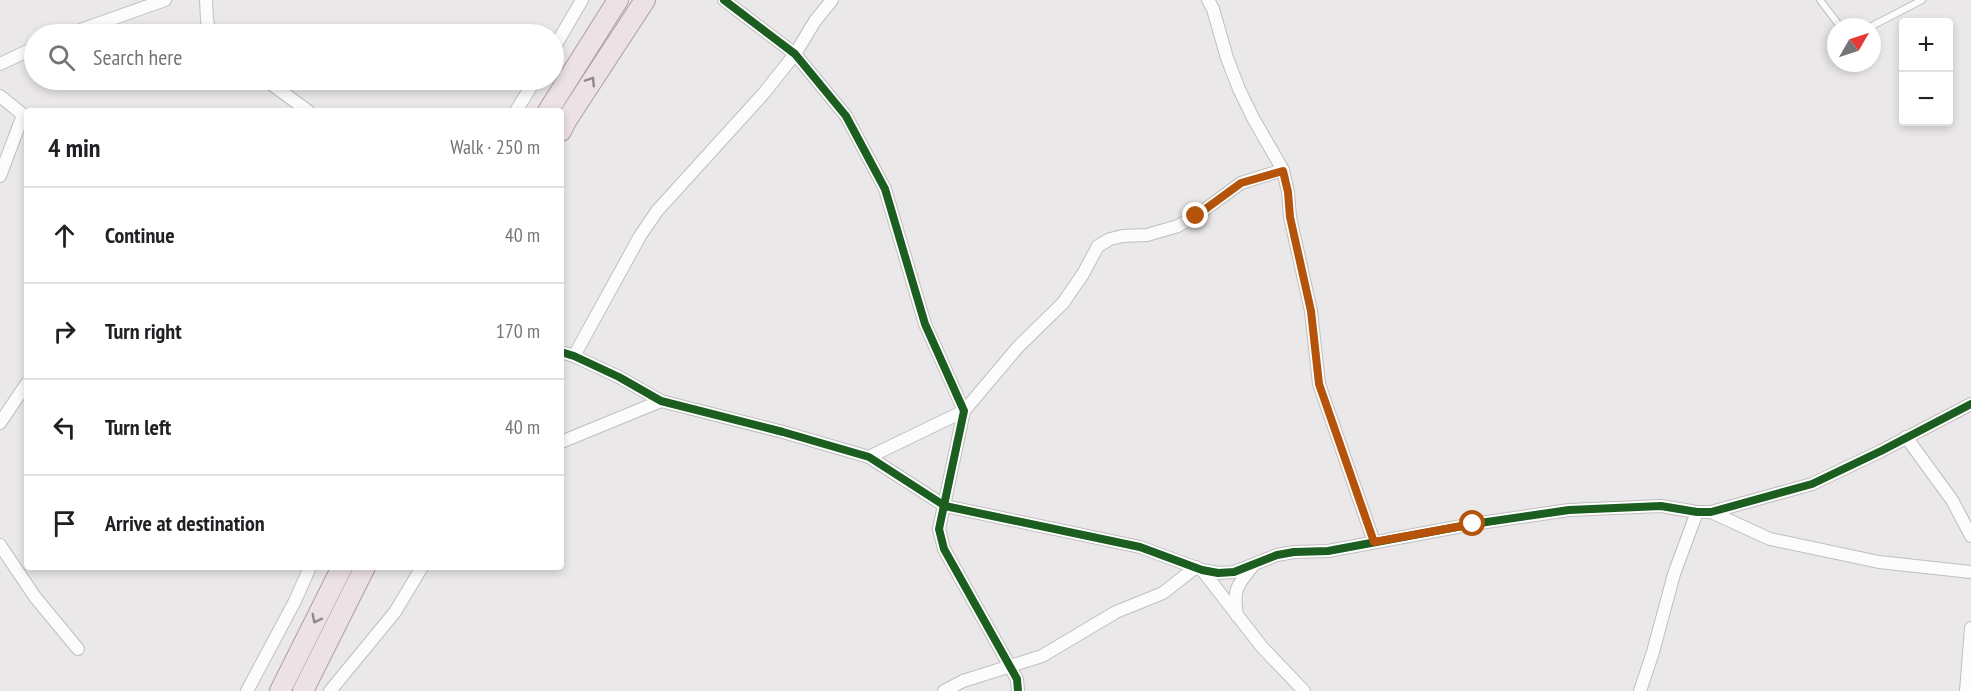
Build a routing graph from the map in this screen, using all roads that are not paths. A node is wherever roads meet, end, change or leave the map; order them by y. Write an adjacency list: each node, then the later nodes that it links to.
1 (165, 0): 11 (street)
2 (206, 0): 12 (street)
3 (582, 0): 13 (street)
4 (617, 0): 17 (main road)
5 (645, 0): 27 (main road, one-way to 5)
6 (724, 0): 15 (street)
7 (832, 0): 15 (street)
8 (1208, 0): 28 (street)
9 (1820, 0): 10 (lane)
10 (1922, 0)
11 (97, 24)
12 (208, 24)
13 (564, 31)
14 (24, 53): 16 (street)
15 (795, 54): 31 (street); 35 (street)
16 (0, 64)
17 (564, 85)
18 (280, 90): 22 (street)
19 (528, 90): 23 (street)
20 (561, 90): 24 (main road)
21 (0, 96): 25 (street)
22 (304, 108)
23 (518, 108)
24 (550, 108)
25 (24, 116)
26 (24, 119): 29 (street)
27 (564, 126)
28 (1283, 171): 35 (street); 44 (street)
29 (0, 176)
30 (564, 353): 31 (street)
31 (574, 356): 33 (street)
32 (24, 387): 36 (street)
33 (661, 401): 38 (street); 39 (street)
34 (1971, 404): 37 (street)
35 (964, 411): 39 (street); 40 (street)
36 (0, 423)
37 (1906, 438): 42 (street); 43 (street)
38 (564, 441)
39 (869, 457): 40 (street)
40 (945, 506): 47 (street); 56 (street)
41 (1697, 512): 42 (street); 44 (street); 64 (street)
42 (1712, 512): 52 (street)
43 (1971, 536)
44 (1374, 542): 46 (street)
45 (0, 545): 55 (street)
46 (1252, 566): 47 (street); 53 (street)
47 (1199, 568): 53 (street); 56 (street)
48 (309, 570): 57 (street)
49 (340, 570): 58 (main road, one-way to 58)
50 (364, 570): 59 (main road)
51 (420, 570): 60 (street)
52 (1971, 572)
53 (1238, 617): 63 (street)
54 (1971, 628): 65 (street)
55 (78, 649)
56 (1010, 666): 61 (street); 62 (street)
57 (247, 691)
58 (280, 691)
59 (303, 691)
60 (330, 691)
61 (944, 691)
62 (1018, 691)
63 (1304, 691)
64 (1640, 691)
65 (1966, 691)

